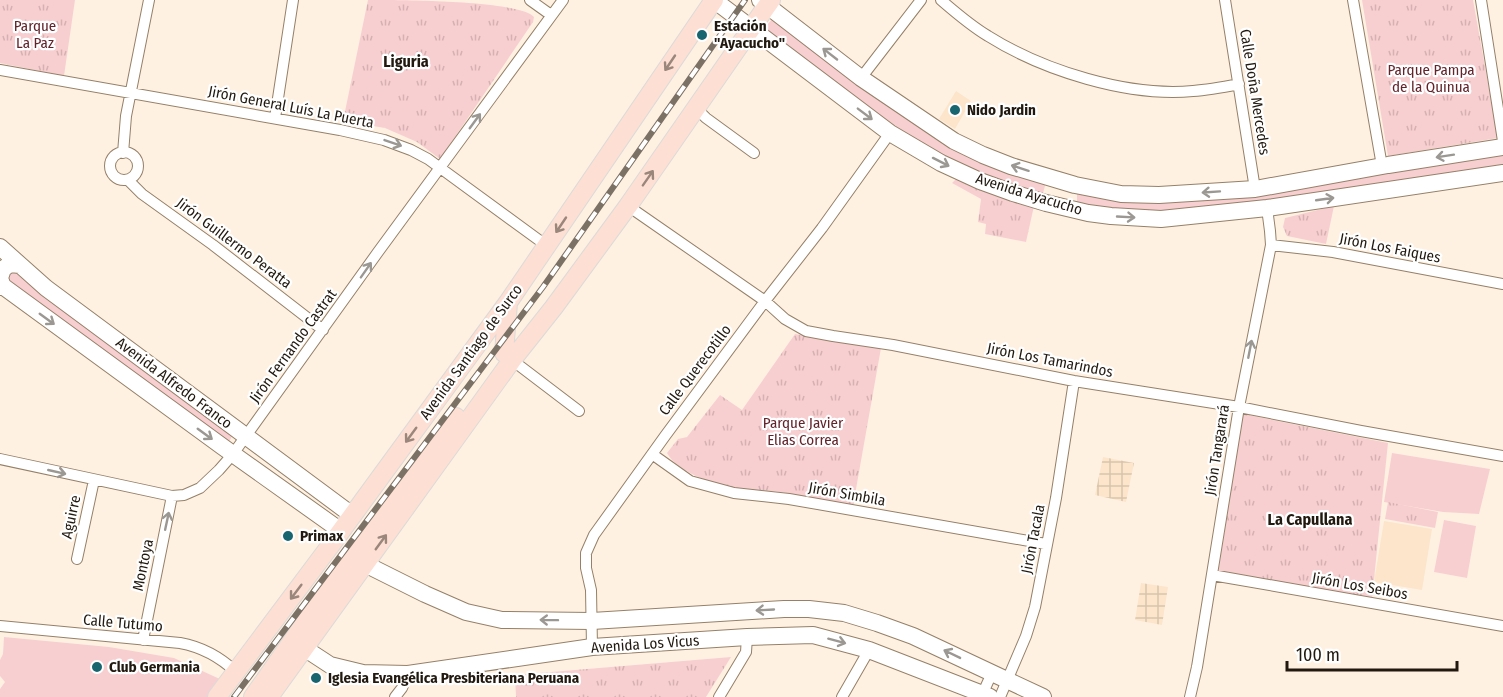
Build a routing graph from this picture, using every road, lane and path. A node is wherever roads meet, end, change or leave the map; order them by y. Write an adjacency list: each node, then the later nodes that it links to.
1 (148, 0): 17 (street)
2 (293, 0): 19 (street)
3 (530, 0): 12 (street)
4 (563, 0): 12 (street, Jirón Fernando Castrat)
5 (714, 0): 13 (street, Avenida Ayacucho); 37 (main road, Avenida Santiago de Surco, one-way to 37)
6 (921, 0): 15 (street)
7 (941, 0): 16 (street)
8 (1225, 0): 16 (street, Calle Doña Mercedes)
9 (1353, 0): 25 (street)
10 (1481, 0): 21 (street)
11 (766, 2): 13 (main road, Avenida Santiago de Surco); 15 (street, Avenida Ayacucho, one-way to 11)
12 (551, 15): 26 (street, Jirón Fernando Castrat, one-way to 12)
13 (751, 28): 18 (main road, Avenida Santiago de Surco); 20 (street, Avenida Ayacucho, one-way to 20)
14 (0, 70): 17 (street, Jirón General Luís La Puerta)
15 (861, 78): 28 (street, Avenida Ayacucho, one-way to 15)
16 (1239, 84): 31 (street, Calle Doña Mercedes)
17 (131, 93): 19 (street, Jirón General Luís La Puerta); 23 (street)
18 (697, 109): 24 (street); 35 (main road, Avenida Santiago de Surco, one-way to 18)
19 (275, 118): 26 (street, Jirón General Luís La Puerta, one-way to 26)
20 (890, 133): 32 (street, Avenida Ayacucho, one-way to 32); 43 (street, Calle Querecotillo)
21 (1503, 141)
22 (1503, 147): 25 (street, Avenida Ayacucho, one-way to 25)
23 (123, 153): 29 (street); 29 (street)
24 (754, 153)
25 (1382, 166): 31 (street, Avenida Ayacucho)
26 (440, 168): 37 (street, Jirón General Luís La Puerta); 44 (street, Jirón Fernando Castrat, one-way to 26)
27 (1503, 173): 33 (street, Avenida Ayacucho, one-way to 27)
28 (1052, 178): 30 (street, Avenida Ayacucho); 32 (street)
29 (128, 180): 44 (street, Jirón Guillermo Peratta)
30 (1075, 185): 31 (street, Avenida Ayacucho, one-way to 30); 34 (street)
31 (1255, 189)
32 (1046, 203): 34 (street, Avenida Ayacucho)
33 (1267, 208): 34 (street, Avenida Ayacucho, one-way to 33); 36 (street, Jirón Tangarará)
34 (1071, 209)
35 (624, 211): 43 (street, Jirón Los Tamarindos); 45 (main road, Avenida Santiago de Surco)
36 (1270, 245): 40 (street, Jirón Los Faiques); 47 (street, Jirón Tangarará, one-way to 36)
37 (547, 246): 42 (main road, Avenida Santiago de Surco)
38 (0, 247): 39 (street, Avenida Alfredo Franco)
39 (20, 265): 41 (street); 49 (street, Avenida Alfredo Franco)
40 (1503, 284)
41 (1, 286): 50 (street, Avenida Alfredo Franco, one-way to 50)
42 (509, 301): 45 (main road); 58 (main road, Avenida Santiago de Surco, one-way to 58)
43 (765, 301): 46 (street, Jirón Los Tamarindos); 51 (street, Calle Querecotillo)
44 (323, 330): 49 (street, Jirón Fernando Castrat)
45 (508, 356): 48 (street); 62 (main road, Avenida Santiago de Surco, one-way to 45); 75 (main road, Avenida Santiago de Surco)
46 (1074, 381): 47 (street, Jirón Los Tamarindos); 60 (street, Jirón Tacala)
47 (1239, 406): 52 (street, Jirón Los Tamarindos); 63 (street, Jirón Tangarará)
48 (579, 411)
49 (246, 437): 50 (street, Jirón Fernando Castrat); 55 (street, Avenida Alfredo Franco)
50 (233, 454): 56 (street, Jirón Fernando Castrat); 57 (street, Avenida Alfredo Franco)
51 (651, 454): 60 (street, Jirón Simbila); 64 (street, Calle Querecotillo)
52 (1503, 456)
53 (0, 459): 54 (street, Jirón Fernando Castrat, one-way to 54)
54 (94, 480): 56 (street, Jirón Fernando Castrat); 61 (street, Aguirre)
55 (317, 489): 57 (street); 58 (street, Avenida Alfredo Franco)
56 (172, 496): 68 (street, Montoya, one-way to 56)
57 (304, 506): 59 (street, Avenida Alfredo Franco)
58 (352, 515): 59 (main road, Avenida Santiago de Surco)
59 (341, 531): 72 (main road, Avenida Santiago de Surco, one-way to 72)
60 (1046, 544): 73 (street, Jirón Tacala)
61 (77, 559)
62 (365, 564): 64 (street, Avenida Los Vicus, one-way to 62); 70 (main road, Avenida Santiago de Surco)
63 (1212, 575): 66 (street, Jirón Los Seibos); 82 (street, Jirón Tangarará)
64 (592, 621): 69 (street, Calle Querecotillo); 73 (street, Avenida Los Vicus, one-way to 64)
65 (0, 626): 68 (street, Calle Tutumo)
66 (1503, 626)
67 (747, 637): 69 (street, Avenida Los Vicus); 71 (street, Avenida Los Vicus, one-way to 71); 78 (street)
68 (143, 640): 72 (street, Calle Tutumo)
69 (592, 647): 74 (street, Avenida Los Vicus)
70 (304, 648): 74 (street, Avenida Los Vicus); 75 (main road, Avenida Santiago de Surco)
71 (868, 650): 76 (street, Avenida Los Vicus); 79 (street)
72 (236, 672): 77 (main road, Avenida Santiago de Surco)
73 (999, 677): 76 (street, Avenida Los Vicus); 80 (street, Jirón Tacala); 81 (street, Avenida Los Vicus)
74 (404, 688)
75 (261, 695)
76 (984, 696)
77 (217, 697)
78 (719, 697)
79 (842, 697)
80 (1000, 697)
81 (1043, 697)
82 (1190, 697)

